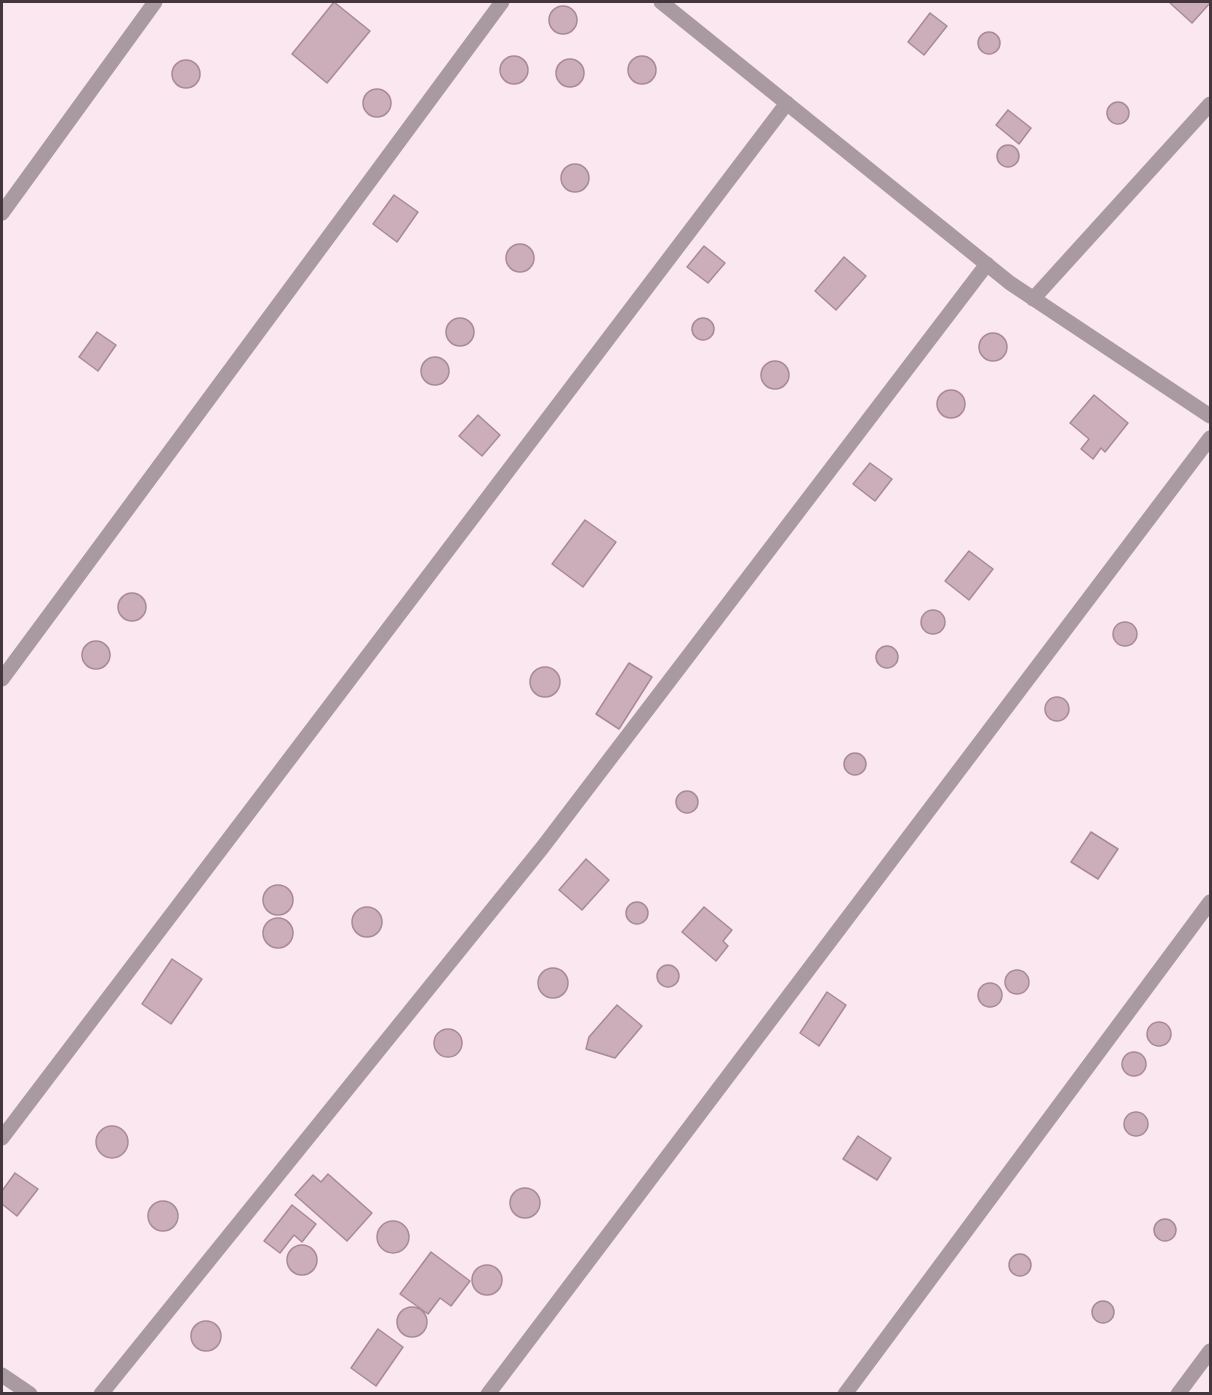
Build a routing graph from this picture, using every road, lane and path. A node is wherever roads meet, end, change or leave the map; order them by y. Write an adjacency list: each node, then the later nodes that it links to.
1 (155, 2): 6 (street)
2 (502, 2): 11 (street)
3 (661, 2): 4 (street)
4 (787, 103): 7 (street); 13 (street)
5 (1210, 104): 8 (street)
6 (2, 213)
7 (987, 264): 8 (street); 17 (street)
8 (1033, 298): 9 (street)
9 (1210, 416)
10 (1210, 438): 18 (street)
11 (2, 679)
12 (1210, 902): 19 (street)
13 (2, 1138)
14 (1210, 1351): 20 (street)
15 (2, 1375): 16 (street)
16 (30, 1394)
17 (101, 1394)
18 (488, 1394)
19 (845, 1394)
20 (1178, 1394)

